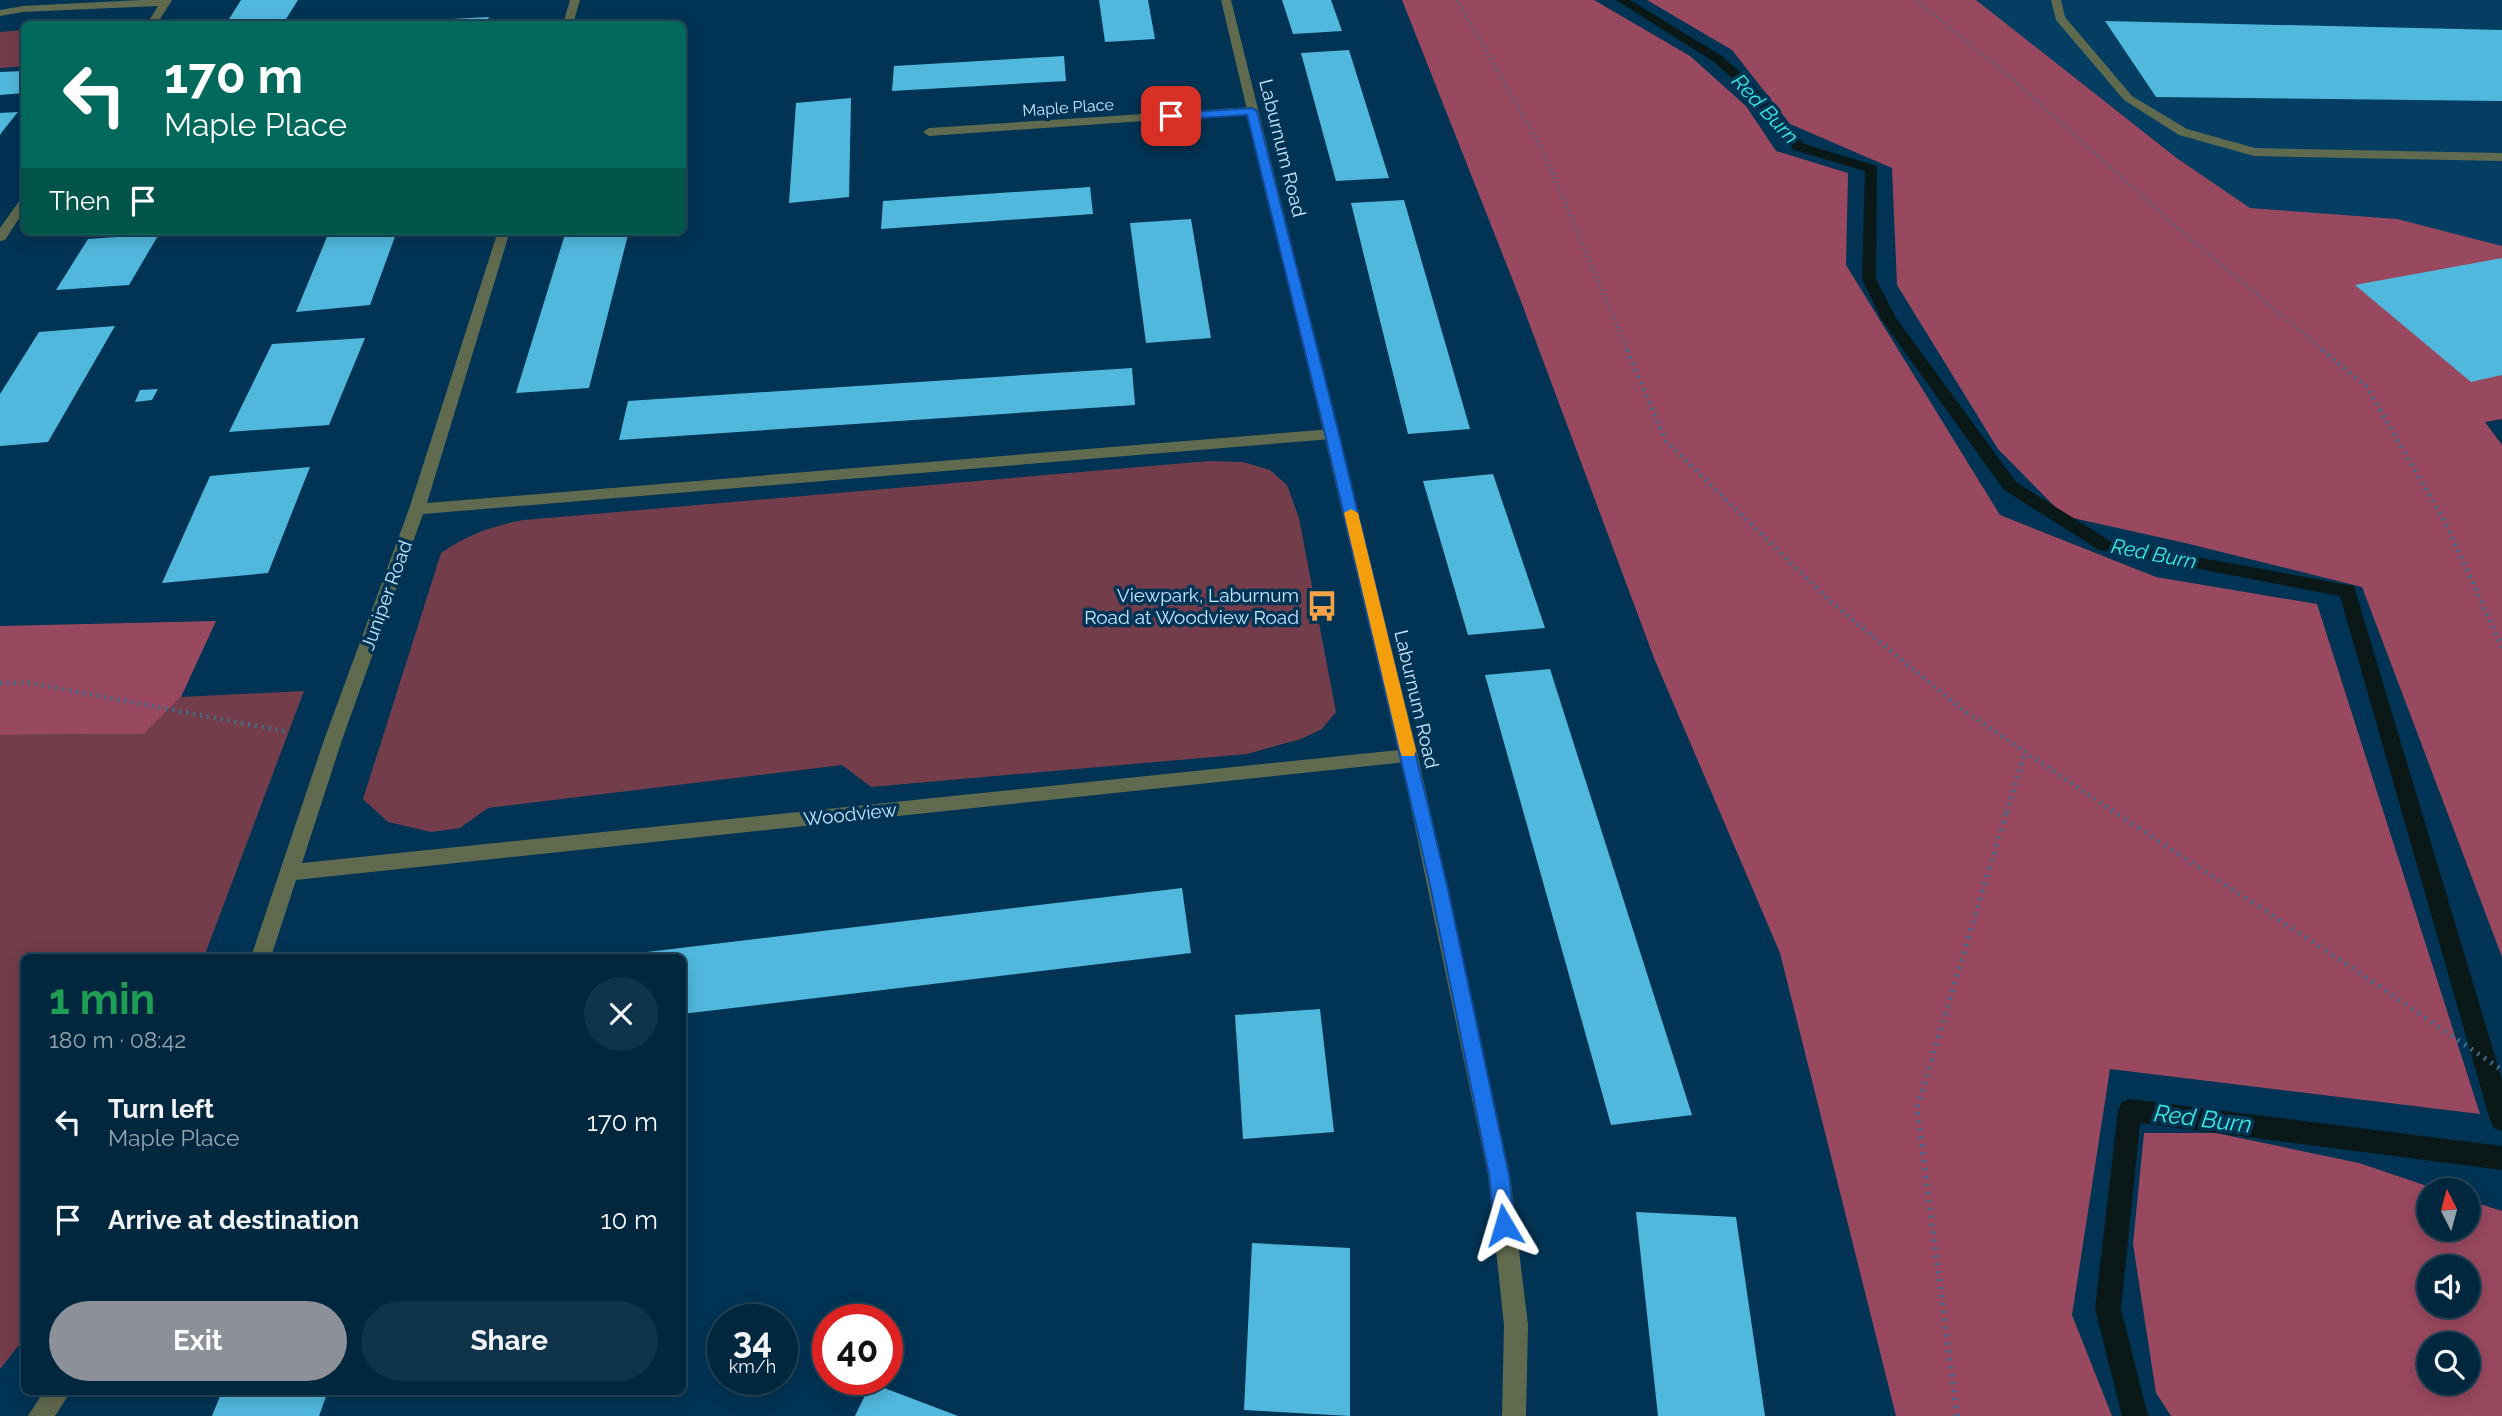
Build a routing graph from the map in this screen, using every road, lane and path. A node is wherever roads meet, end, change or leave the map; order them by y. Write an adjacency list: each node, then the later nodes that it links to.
1 (575, 0): 9 (street)
2 (1226, 0): 10 (street, Laburnum Road)
3 (1457, 0): 21 (path)
4 (1916, 0): 18 (path)
5 (2056, 0): 12 (street)
6 (167, 1): 7 (street); 8 (street)
7 (0, 13)
8 (154, 21)
9 (569, 21)
10 (1252, 111): 11 (street, Maple Place); 16 (street, Laburnum Road)
11 (929, 132)
12 (2502, 157)
13 (21, 207): 15 (street)
14 (502, 235): 17 (street, Juniper Road)
15 (0, 236)
16 (1332, 434): 17 (street); 22 (street, Laburnum Road)
17 (417, 509): 20 (street, Juniper Road)
18 (2502, 647)
19 (0, 683): 20 (path)
20 (333, 740): 23 (street, Juniper Road)
21 (2025, 752): 25 (path); 29 (path)
22 (1409, 756): 23 (street, Woodview); 28 (street, Laburnum Road)
23 (291, 872): 24 (street, Juniper Road)
24 (262, 954)
25 (2502, 1070)
26 (56, 1395): 27 (street)
27 (40, 1416)
28 (1514, 1416)
29 (1957, 1416)

